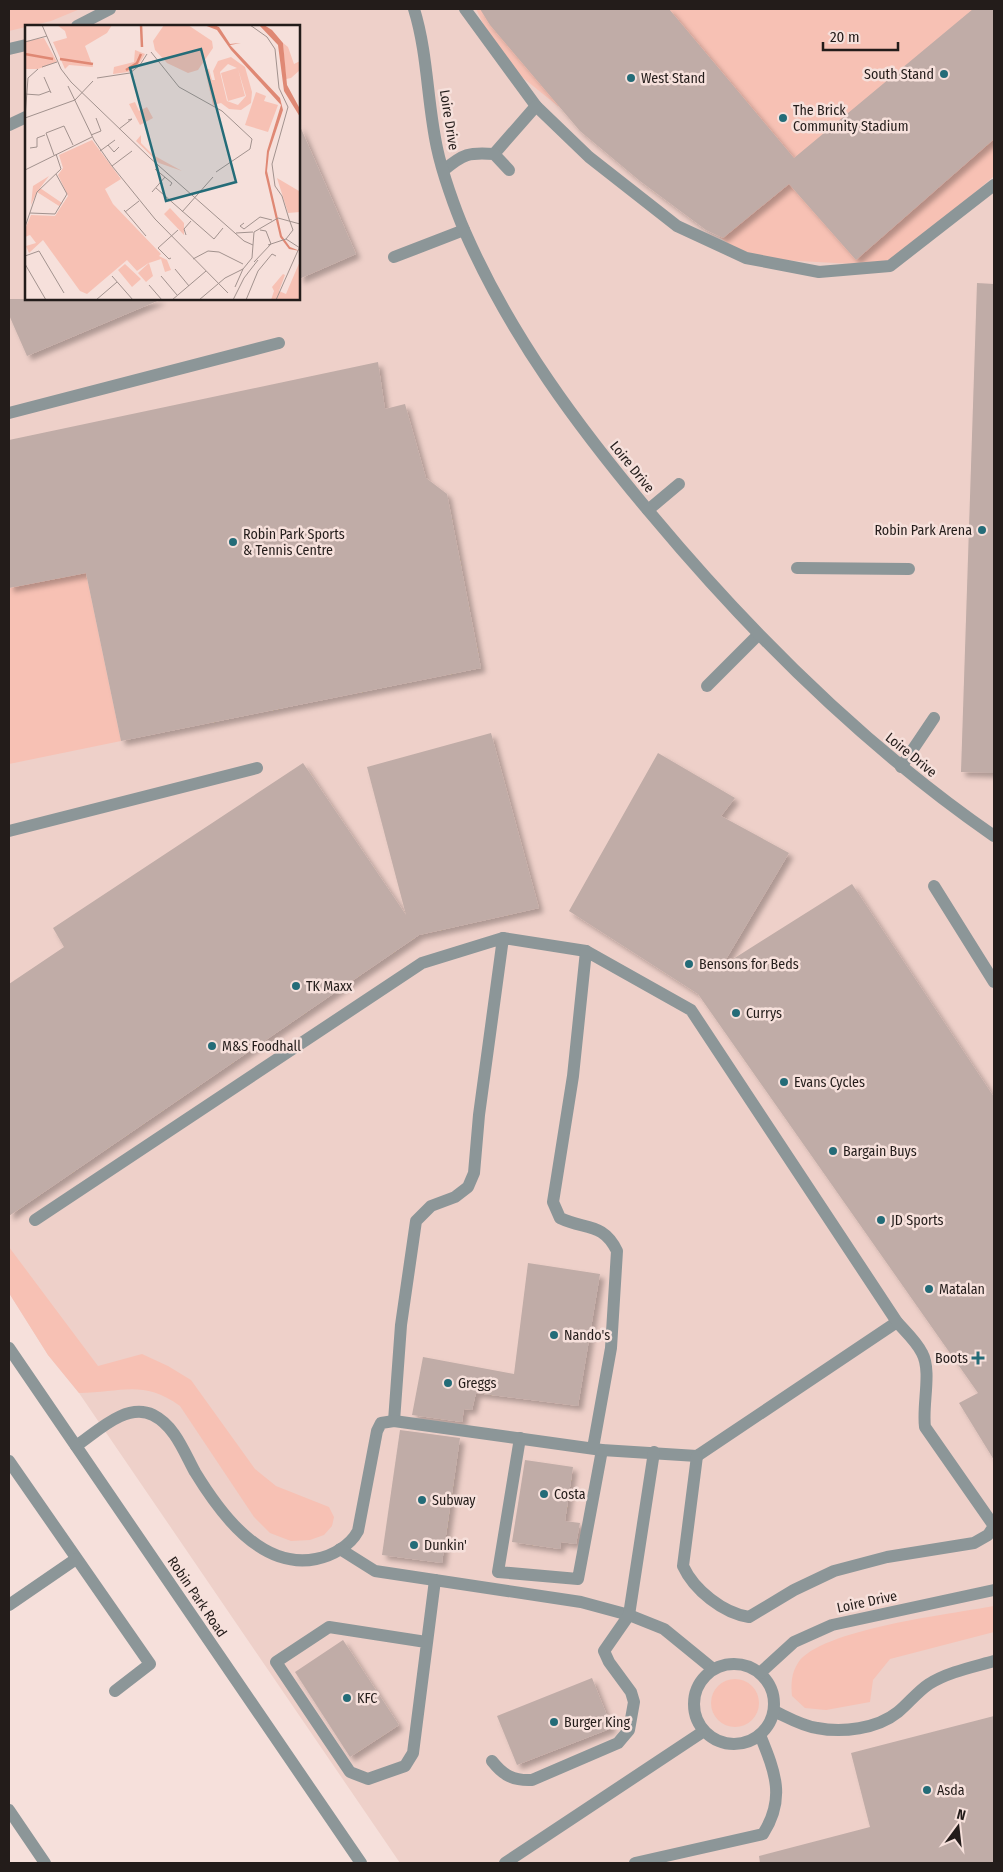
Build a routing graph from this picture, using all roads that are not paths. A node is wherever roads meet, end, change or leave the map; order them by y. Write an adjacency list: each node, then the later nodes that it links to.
1 (110, 9): 4 (street)
2 (414, 9): 11 (street, Loire Drive)
3 (465, 9): 7 (street)
4 (80, 25)
5 (25, 45): 6 (street)
6 (9, 49)
7 (536, 106): 10 (street); 13 (street)
8 (25, 117): 9 (street)
9 (9, 125)
10 (494, 154): 11 (street); 12 (street)
11 (444, 170): 14 (street, Loire Drive)
12 (509, 170)
13 (994, 185)
14 (464, 230): 15 (street); 19 (street, Loire Drive)
15 (394, 257)
16 (279, 342): 17 (street)
17 (9, 413)
18 (679, 484): 19 (street)
19 (648, 510): 22 (street, Loire Drive)
20 (798, 568): 21 (street)
21 (909, 569)
22 (758, 635): 23 (street); 25 (street, Loire Drive)
23 (707, 686)
24 (934, 718): 25 (street)
25 (901, 767): 28 (street, Loire Drive)
26 (257, 768): 27 (street)
27 (9, 832)
28 (994, 836)
29 (934, 886): 32 (street)
30 (503, 938): 31 (street); 33 (street); 36 (street)
31 (586, 951): 34 (street); 39 (street)
32 (994, 982)
33 (35, 1220)
34 (897, 1322): 41 (street); 41 (street)
35 (9, 1348): 38 (street, Robin Park Road)
36 (394, 1421): 37 (street); 43 (street)
37 (520, 1438): 39 (street); 39 (street)
38 (76, 1446): 43 (street); 60 (street, Robin Park Road)
39 (597, 1449): 40 (street)
40 (654, 1452): 41 (street); 48 (street)
41 (697, 1456)
42 (9, 1461): 44 (street)
43 (340, 1549): 45 (street)
44 (76, 1559): 47 (street); 53 (street)
45 (434, 1580): 48 (street); 49 (street)
46 (994, 1590): 52 (street, Loire Drive)
47 (9, 1605)
48 (629, 1615): 51 (street); 57 (street)
49 (426, 1642): 49 (street)
50 (994, 1661): 54 (street)
51 (713, 1669): 52 (street); 55 (street)
52 (760, 1673): 54 (street)
53 (115, 1691)
54 (774, 1711): 56 (street)
55 (704, 1731): 56 (street); 61 (street)
56 (760, 1735): 62 (street)
57 (492, 1761)
58 (9, 1810): 59 (street)
59 (45, 1863)
60 (361, 1863)
61 (505, 1863)
62 (635, 1863)

